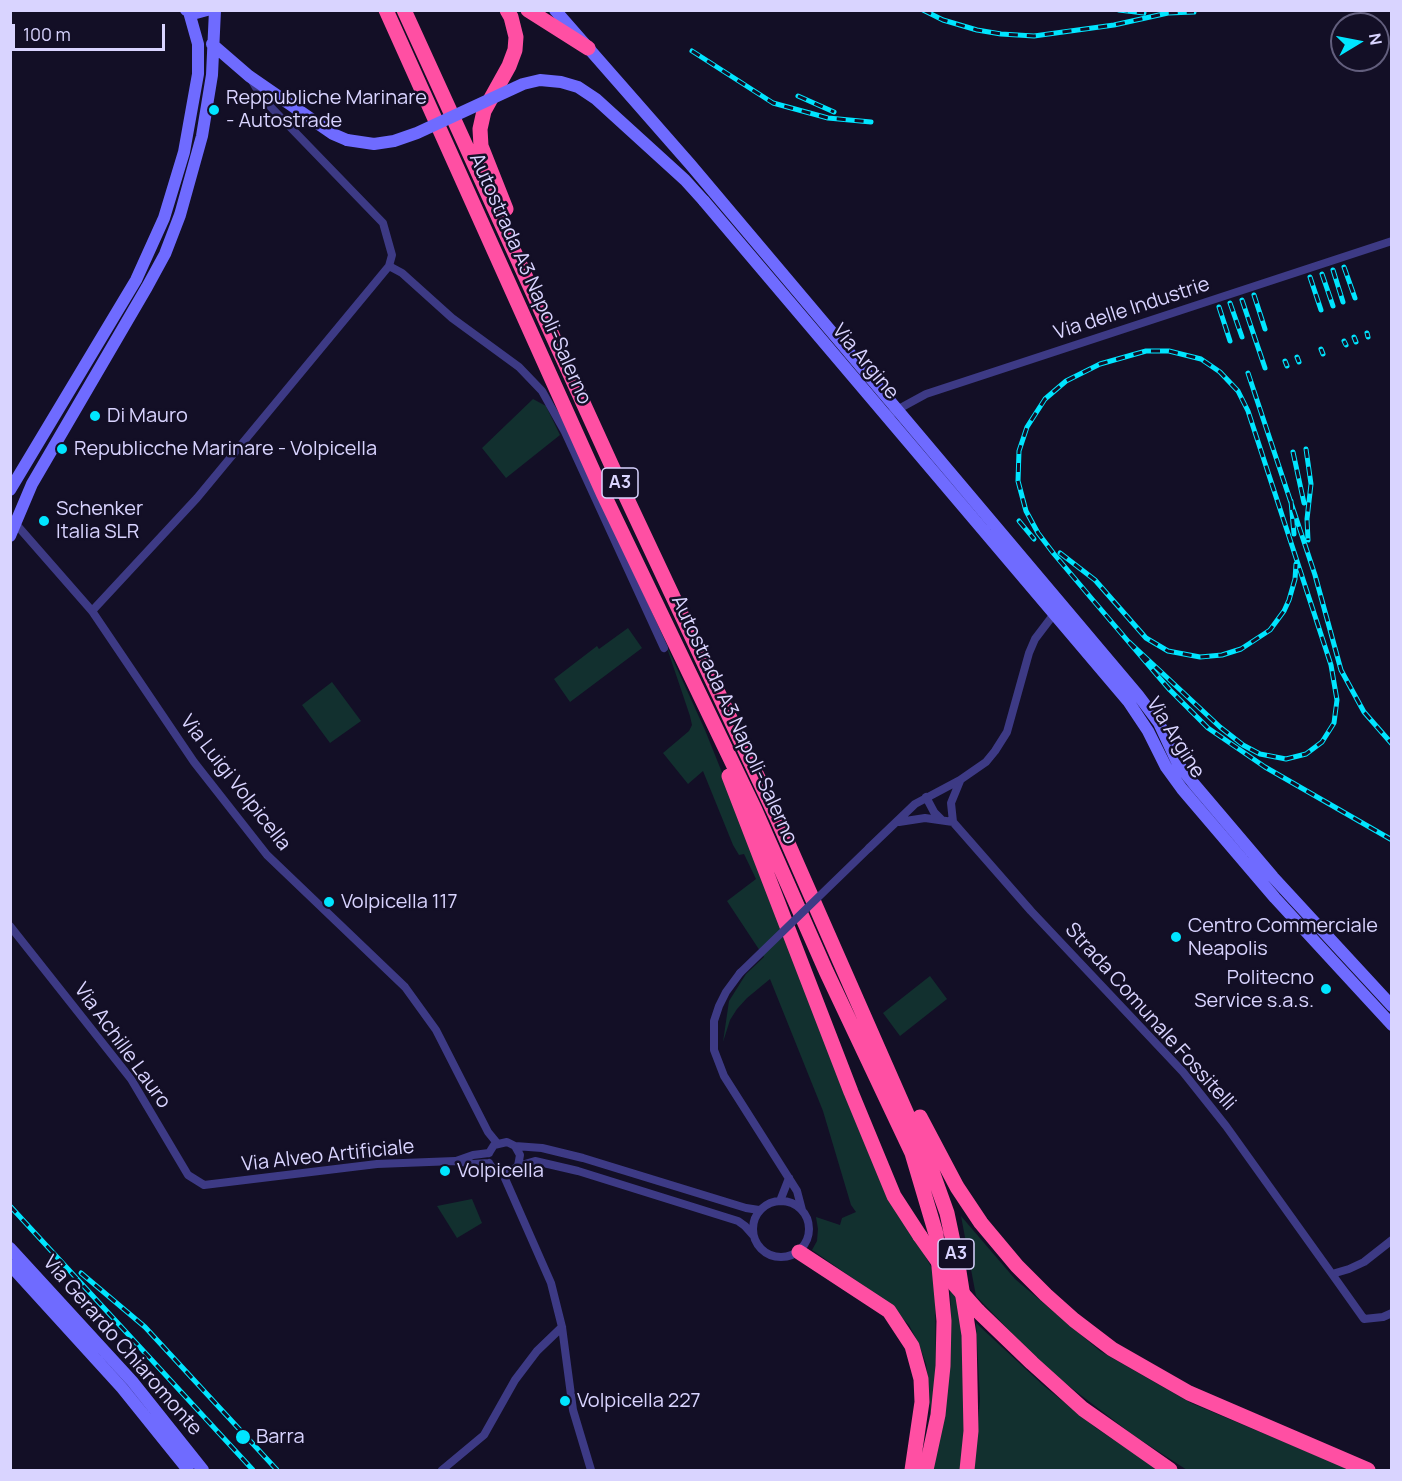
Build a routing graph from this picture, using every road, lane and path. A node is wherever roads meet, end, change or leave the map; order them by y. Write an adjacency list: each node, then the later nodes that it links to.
1 (207, 10): 9 (street)
2 (215, 10): 11 (street)
3 (381, 10): 10 (highway)
4 (386, 10): 10 (highway, Autostrada A3 Napoli-Salerno / A3)
5 (404, 10): 16 (highway, Autostrada A3 Napoli-Salerno / A3)
6 (507, 10): 16 (highway)
7 (528, 10): 12 (highway)
8 (555, 10): 12 (street, Via Argine)
9 (187, 11): 11 (street, Via Argine); 18 (street)
10 (402, 46): 24 (highway, Autostrada A3 Napoli-Salerno / A3)
11 (214, 47): 13 (street, Via Argine); 19 (street)
12 (588, 48): 17 (street, Via Argine)
13 (249, 76): 15 (street); 17 (street, Via Argine, bridge)
14 (1392, 241): 17 (street, Via delle Industrie)
15 (389, 266): 22 (street); 23 (street)
16 (555, 338): 31 (highway, Autostrada A3 Napoli-Salerno / A3)
17 (891, 414): 21 (street, Via Argine)
18 (10, 490)
19 (15, 523): 20 (street); 22 (street, Via Luigi Volpicella)
20 (10, 536)
21 (1058, 610): 25 (street); 32 (street, Via Argine); 33 (street, Via Argine)
22 (92, 611): 34 (street, Via Luigi Volpicella)
23 (664, 648)
24 (701, 696): 58 (highway, Autostrada A3 Napoli-Salerno / A3); 60 (highway, bridge)
25 (960, 780): 26 (street); 29 (street)
26 (926, 797): 27 (street); 28 (street)
27 (941, 819): 28 (street); 29 (street)
28 (902, 821): 40 (street, bridge)
29 (953, 822): 50 (street, Strada Comunale Fossitelli)
30 (10, 926): 41 (street, Via Achille Lauro)
31 (838, 954): 59 (highway, Autostrada A3 Napoli-Salerno / A3); 61 (highway)
32 (1392, 1006)
33 (1392, 1025)
34 (497, 1143): 35 (street); 36 (street)
35 (515, 1146): 39 (street); 43 (street)
36 (489, 1153): 37 (street, Via Alveo Artificiale); 38 (street)
37 (455, 1161): 38 (street, Via Alveo Artificiale); 41 (street, Via Alveo Artificiale)
38 (489, 1163): 39 (street)
39 (510, 1171): 45 (street); 52 (street)
40 (789, 1178): 42 (street); 44 (street)
41 (204, 1185)
42 (780, 1201): 43 (street); 44 (street)
43 (759, 1210): 45 (street)
44 (802, 1210): 48 (street)
45 (753, 1235): 48 (street)
46 (1392, 1240): 50 (street)
47 (10, 1248): 54 (street, Via Gerardo Chiaromonte)
48 (799, 1252): 57 (highway)
49 (10, 1265): 53 (street, Via Gerardo Chiaromonte)
50 (1332, 1274): 51 (street, Strada Comunale Fossitelli)
51 (1392, 1312)
52 (562, 1327): 55 (street); 56 (street)
53 (188, 1470)
54 (203, 1470)
55 (442, 1470)
56 (591, 1470)
57 (912, 1470)
58 (926, 1470)
59 (967, 1470)
60 (1170, 1470)
61 (1368, 1470)

